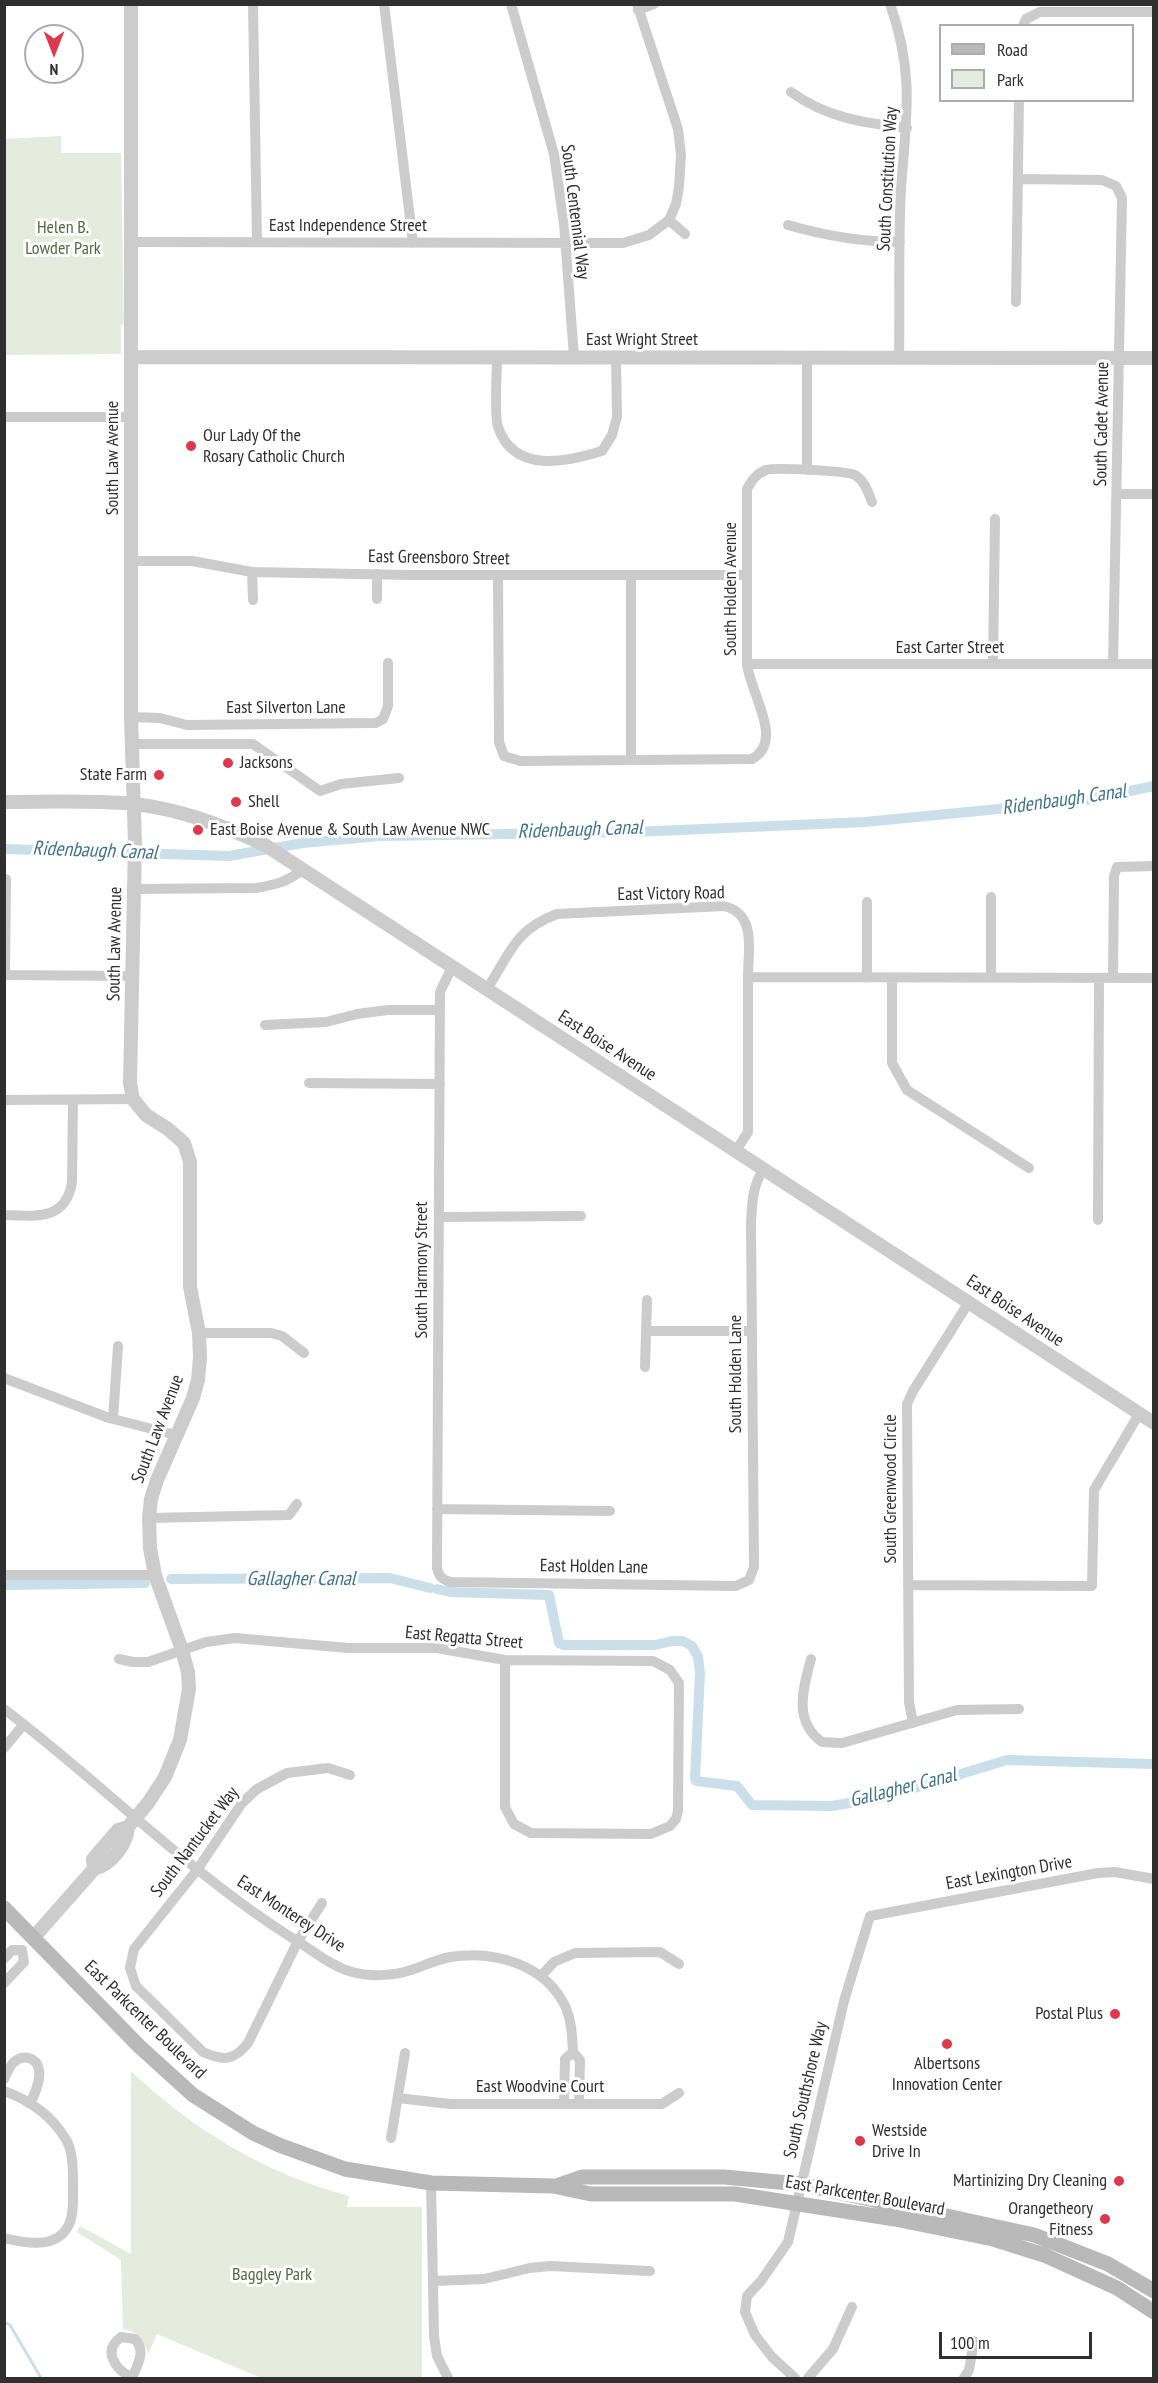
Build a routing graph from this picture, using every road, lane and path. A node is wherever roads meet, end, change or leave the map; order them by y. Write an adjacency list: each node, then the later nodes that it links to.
1 (131, 4): 17 (street, South Law Avenue)
2 (253, 4): 18 (street)
3 (384, 4): 20 (street)
4 (511, 4): 21 (street, South Centennial Way)
5 (654, 4): 7 (street)
6 (890, 4): 12 (street, South Constitution Way)
7 (638, 7): 14 (street)
8 (1154, 12): 9 (street)
9 (1024, 22)
10 (791, 92): 12 (street)
11 (1019, 102): 13 (street)
12 (907, 128): 19 (street, South Constitution Way)
13 (1019, 179): 22 (street); 29 (street, South Cadet Avenue)
14 (669, 220): 16 (street); 21 (street, East Independence Street)
15 (788, 225): 19 (street)
16 (685, 234)
17 (132, 242): 18 (street, East Independence Street); 23 (street, South Law Avenue)
18 (257, 242): 20 (street, East Independence Street)
19 (900, 242): 28 (street, South Constitution Way)
20 (413, 243): 21 (street, East Independence Street)
21 (565, 243): 25 (street, South Centennial Way)
22 (1016, 302)
23 (131, 357): 24 (street, East Wright Street); 32 (street, South Law Avenue)
24 (497, 357): 25 (street, East Wright Street); 26 (street)
25 (574, 357): 26 (street, East Wright Street)
26 (616, 358): 27 (street, East Wright Street)
27 (807, 358): 28 (street, East Wright Street); 33 (street)
28 (898, 358): 29 (street, East Wright Street)
29 (1120, 358): 30 (street, East Wright Street); 34 (street, South Cadet Avenue)
30 (1154, 358)
31 (4, 417): 32 (street)
32 (131, 417): 38 (street, South Law Avenue)
33 (807, 471): 36 (street, South Holden Avenue); 43 (street, South Holden Avenue)
34 (1117, 494): 35 (street); 49 (street, South Cadet Avenue)
35 (1154, 494)
36 (872, 502)
37 (995, 519): 48 (street)
38 (132, 561): 39 (street, East Greensboro Street); 51 (street, South Law Avenue)
39 (252, 573): 40 (street, East Greensboro Street); 45 (street)
40 (377, 574): 41 (street, East Greensboro Street); 44 (street)
41 (498, 575): 42 (street, East Greensboro Street); 53 (street)
42 (631, 575): 43 (street, East Greensboro Street); 53 (street)
43 (747, 575): 47 (street, South Holden Avenue)
44 (377, 599)
45 (253, 600)
46 (388, 663): 51 (street, East Silverton Lane)
47 (747, 664): 48 (street, East Carter Street); 53 (street, South Holden Avenue)
48 (993, 664): 49 (street, East Carter Street)
49 (1113, 664): 50 (street, East Carter Street)
50 (1154, 664)
51 (132, 717): 52 (street, South Law Avenue)
52 (132, 744): 54 (street); 56 (street, South Law Avenue)
53 (631, 760)
54 (399, 778)
55 (4, 801): 56 (street, East Boise Avenue)
56 (133, 804): 58 (street, East Boise Avenue); 60 (street, South Law Avenue)
57 (1154, 866): 71 (street)
58 (302, 870): 60 (street); 63 (street, East Boise Avenue)
59 (6, 879): 64 (street)
60 (133, 890): 65 (street, South Law Avenue)
61 (991, 897): 69 (street)
62 (867, 902): 67 (street)
63 (452, 966): 73 (street, East Boise Avenue); 74 (street, South Harmony Street)
64 (5, 975): 65 (street)
65 (132, 976): 78 (street, South Law Avenue)
66 (748, 977): 67 (street); 73 (street, East Victory Road); 81 (street)
67 (867, 978): 68 (street)
68 (892, 978): 69 (street); 82 (street)
69 (991, 978): 70 (street)
70 (1099, 978): 71 (street); 87 (street)
71 (1113, 978): 72 (street)
72 (1154, 978)
73 (487, 989): 81 (street, East Boise Avenue)
74 (440, 1010): 75 (street); 77 (street, South Harmony Street)
75 (265, 1025)
76 (309, 1083): 77 (street)
77 (440, 1084): 86 (street, South Harmony Street)
78 (134, 1099): 80 (street); 92 (street, South Law Avenue)
79 (4, 1100): 80 (street)
80 (73, 1101): 84 (street)
81 (735, 1152): 83 (street, East Boise Avenue)
82 (1029, 1168)
83 (763, 1170): 89 (street, East Boise Avenue); 91 (street, South Holden Lane)
84 (4, 1215)
85 (581, 1216): 86 (street)
86 (439, 1217): 102 (street, South Harmony Street)
87 (1098, 1220)
88 (647, 1300): 90 (street)
89 (969, 1302): 97 (street, East Boise Avenue); 109 (street, South Greenwood Circle)
90 (646, 1331): 91 (street); 95 (street)
91 (752, 1331): 108 (street, South Holden Lane)
92 (199, 1333): 94 (street); 100 (street, South Law Avenue)
93 (118, 1346): 98 (street)
94 (304, 1353)
95 (645, 1367)
96 (4, 1378): 98 (street)
97 (1139, 1414): 99 (street, East Boise Avenue); 109 (street)
98 (113, 1419): 100 (street)
99 (1154, 1423)
100 (176, 1435): 104 (street, South Law Avenue)
101 (297, 1504): 104 (street)
102 (437, 1509): 103 (street); 107 (street, South Harmony Street)
103 (610, 1511)
104 (149, 1518): 106 (street, South Law Avenue)
105 (4, 1575): 106 (street)
106 (155, 1575): 110 (street, South Law Avenue)
107 (439, 1576): 108 (street, East Holden Lane)
108 (749, 1580)
109 (908, 1585): 116 (street, South Greenwood Circle)
110 (182, 1650): 111 (street, East Regatta Street); 113 (street, East Regatta Street); 120 (street, South Law Avenue)
111 (118, 1659)
112 (811, 1659): 116 (street)
113 (505, 1660): 113 (street, East Regatta Street)
114 (4, 1709): 117 (street, East Monterey Drive)
115 (1019, 1709): 116 (street)
116 (913, 1723)
117 (24, 1724): 118 (street); 120 (street, East Monterey Drive)
118 (4, 1748)
119 (350, 1775): 121 (street, South Nantucket Way)
120 (132, 1822): 121 (street, East Monterey Drive); 126 (street, South Law Avenue)
121 (197, 1870): 127 (street, East Monterey Drive); 127 (street, South Nantucket Way)
122 (1154, 1879): 125 (street, East Lexington Drive)
123 (322, 1904): 127 (street)
124 (4, 1908): 126 (main road, East Parkcenter Boulevard)
125 (870, 1916): 144 (street, South Southshore Way)
126 (34, 1936): 128 (street); 143 (main road, East Parkcenter Boulevard)
127 (298, 1941): 131 (street, East Monterey Drive)
128 (22, 1950): 129 (street); 132 (street)
129 (4, 1959)
130 (679, 1964): 131 (street)
131 (542, 1975): 133 (street, East Monterey Drive)
132 (4, 1983)
133 (573, 2052): 140 (street, East Monterey Drive); 141 (street, East Monterey Drive)
134 (405, 2054): 138 (street)
135 (4, 2079): 139 (street)
136 (4, 2091): 139 (street)
137 (679, 2093): 141 (street, East Woodvine Court)
138 (398, 2098): 140 (street, East Woodvine Court); 142 (street)
139 (31, 2102): 147 (street)
140 (564, 2103): 141 (street, East Woodvine Court)
141 (579, 2104)
142 (391, 2138)
143 (431, 2183): 145 (main road, East Parkcenter Boulevard); 149 (street)
144 (800, 2184): 145 (main road, East Parkcenter Boulevard); 146 (street, South Southshore Way); 150 (main road, East Parkcenter Boulevard)
145 (553, 2187): 146 (main road, East Parkcenter Boulevard)
146 (797, 2203): 152 (main road, East Parkcenter Boulevard); 155 (street, South Southshore Way)
147 (4, 2238)
148 (650, 2271): 149 (street)
149 (434, 2281): 154 (street)
150 (1154, 2291)
151 (852, 2307): 156 (street)
152 (1154, 2312)
153 (974, 2341): 157 (street)
154 (448, 2379)
155 (795, 2379)
156 (808, 2379)
157 (964, 2379)

